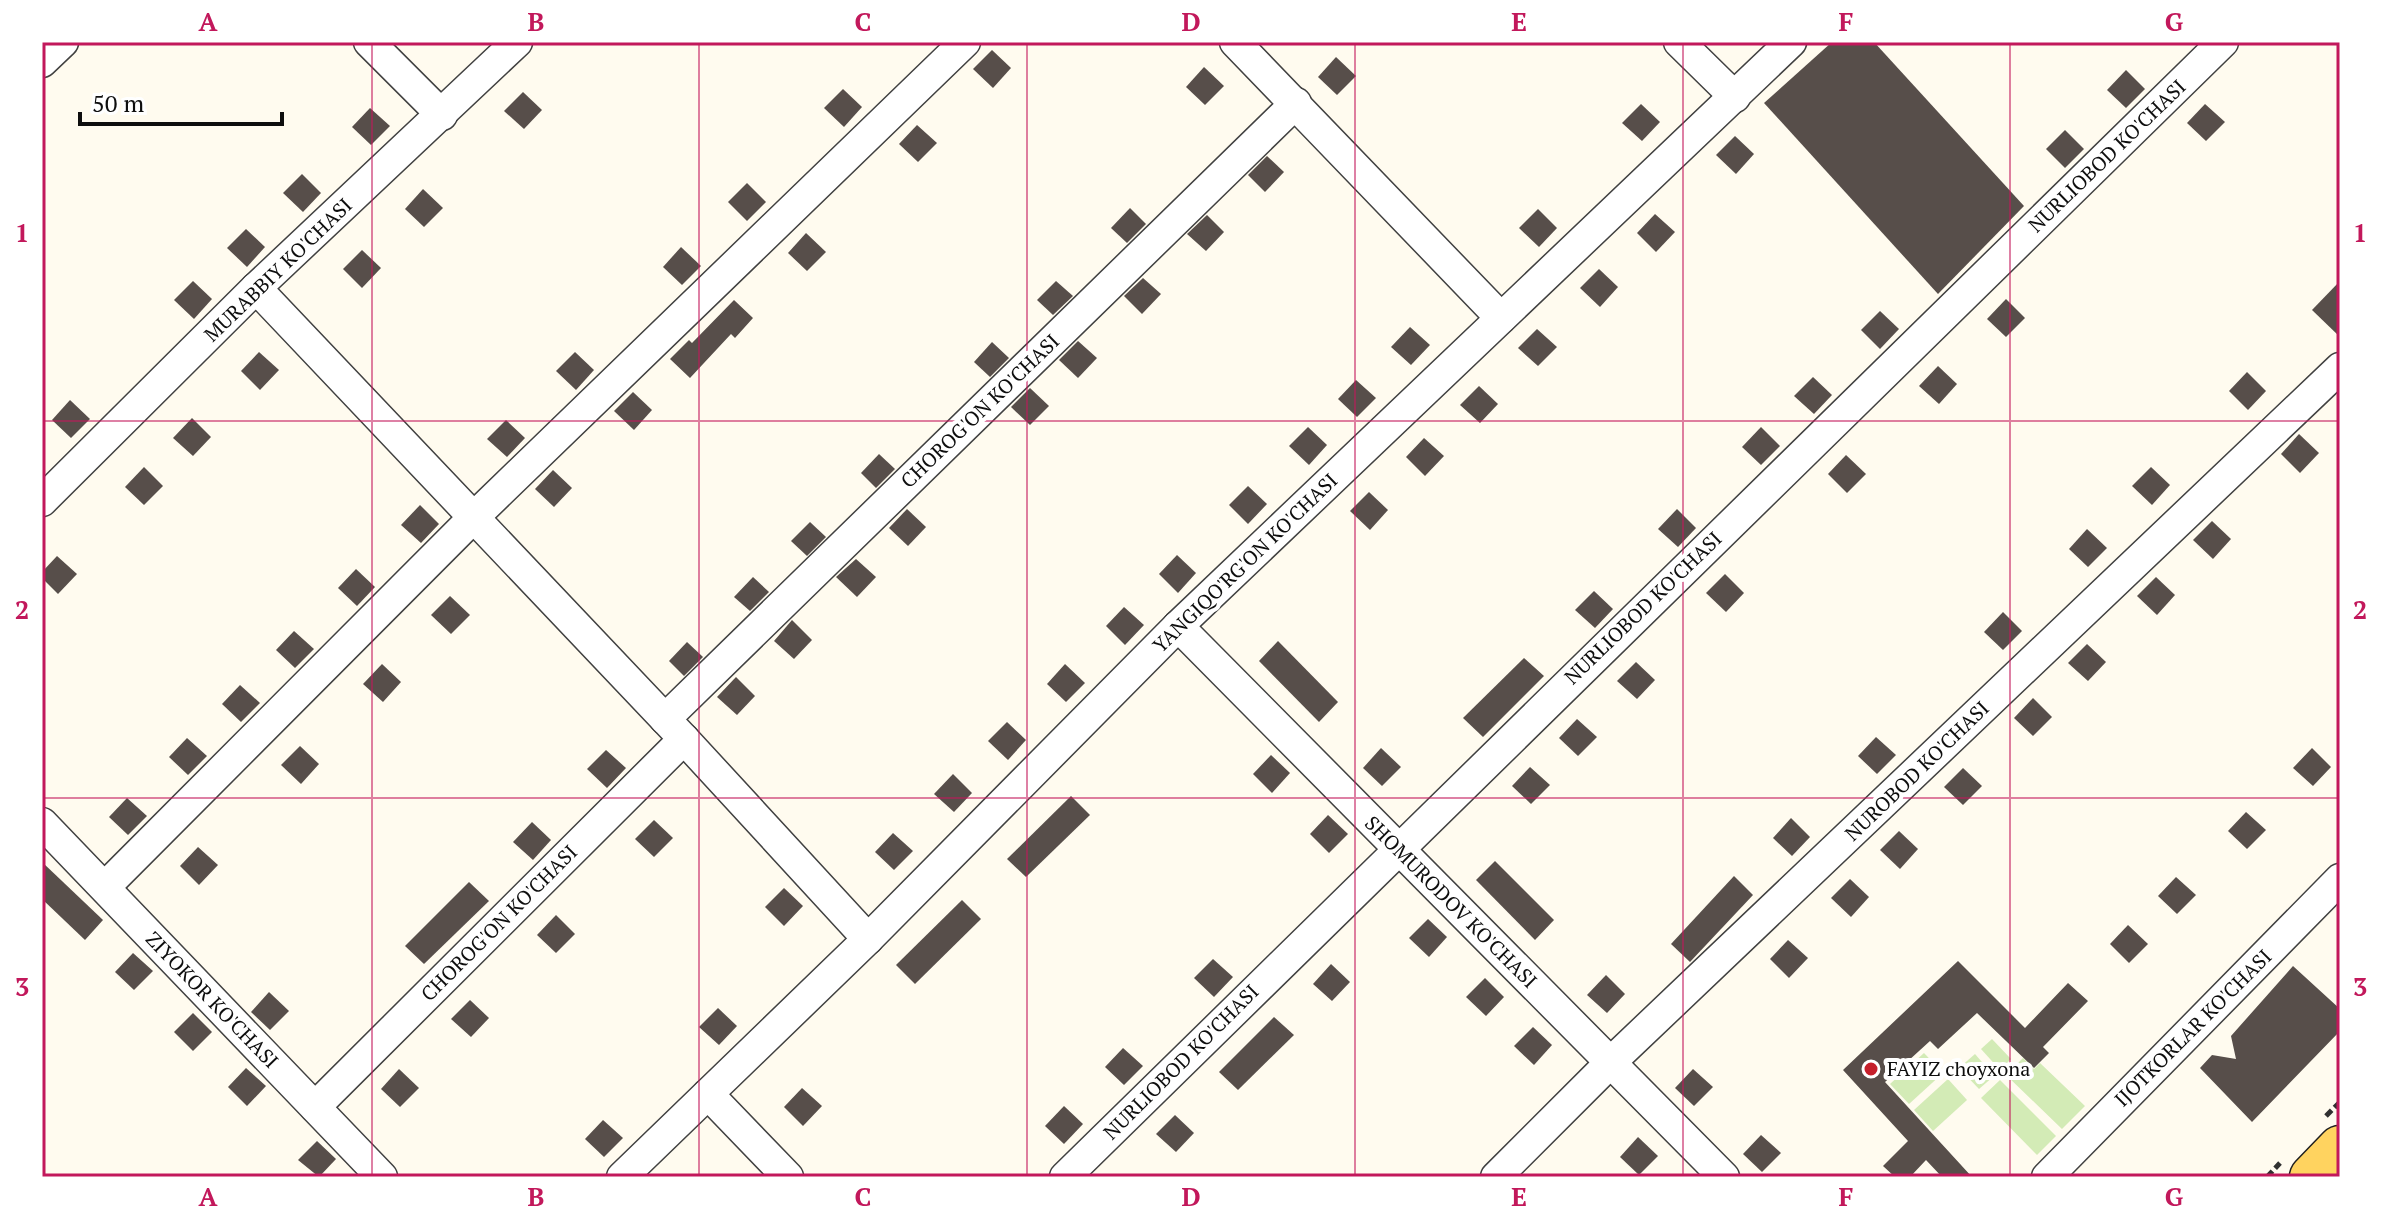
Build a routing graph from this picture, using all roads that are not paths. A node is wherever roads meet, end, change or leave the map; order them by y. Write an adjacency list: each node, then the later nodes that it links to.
1 (63, 42): 9 (street)
2 (369, 42): 12 (street)
3 (517, 42): 12 (street, MURABBIY KO'CHASI)
4 (965, 42): 17 (street)
5 (1235, 42): 11 (street)
6 (1679, 42): 10 (street)
7 (1791, 42): 10 (street, YANGIQO'RG'ON KO'CHASI)
8 (2223, 42): 21 (street, NURLIOBOD KO'CHASI)
9 (42, 62)
10 (1735, 97): 14 (street, YANGIQO'RG'ON KO'CHASI)
11 (1296, 103): 14 (street); 19 (street, CHOROG'ON KO'CHASI)
12 (442, 115): 13 (street, MURABBIY KO'CHASI)
13 (256, 288): 16 (street, MURABBIY KO'CHASI); 17 (street)
14 (1501, 318): 18 (street, YANGIQO'RG'ON KO'CHASI)
15 (2340, 368): 25 (street, NUROBOD KO'CHASI)
16 (42, 501)
17 (472, 519): 19 (street); 23 (street)
18 (1178, 626): 21 (street, SHOMURODOV KO'CHASI); 24 (street, YANGIQO'RG'ON KO'CHASI)
19 (674, 729): 24 (street); 27 (street, CHOROG'ON KO'CHASI)
20 (42, 823): 23 (street, ZIYOKOR KO'CHASI)
21 (1397, 848): 25 (street, SHOMURODOV KO'CHASI); 32 (street, NURLIOBOD KO'CHASI)
22 (2340, 879): 35 (street, IJOTKORLAR KO'CHASI)
23 (105, 887): 27 (street, ZIYOKOR KO'CHASI)
24 (868, 939): 26 (street, YANGIQO'RG'ON KO'CHASI)
25 (1611, 1062): 33 (street, NUROBOD KO'CHASI); 34 (street, SHOMURODOV KO'CHASI)
26 (708, 1094): 30 (street, YANGIQO'RG'ON KO'CHASI); 31 (street)
27 (315, 1107): 29 (street, ZIYOKOR KO'CHASI)
28 (2340, 1148): 36 (main road)
29 (382, 1177)
30 (622, 1177)
31 (788, 1177)
32 (1065, 1177)
33 (1496, 1177)
34 (1724, 1177)
35 (2047, 1177)
36 (2312, 1177)

